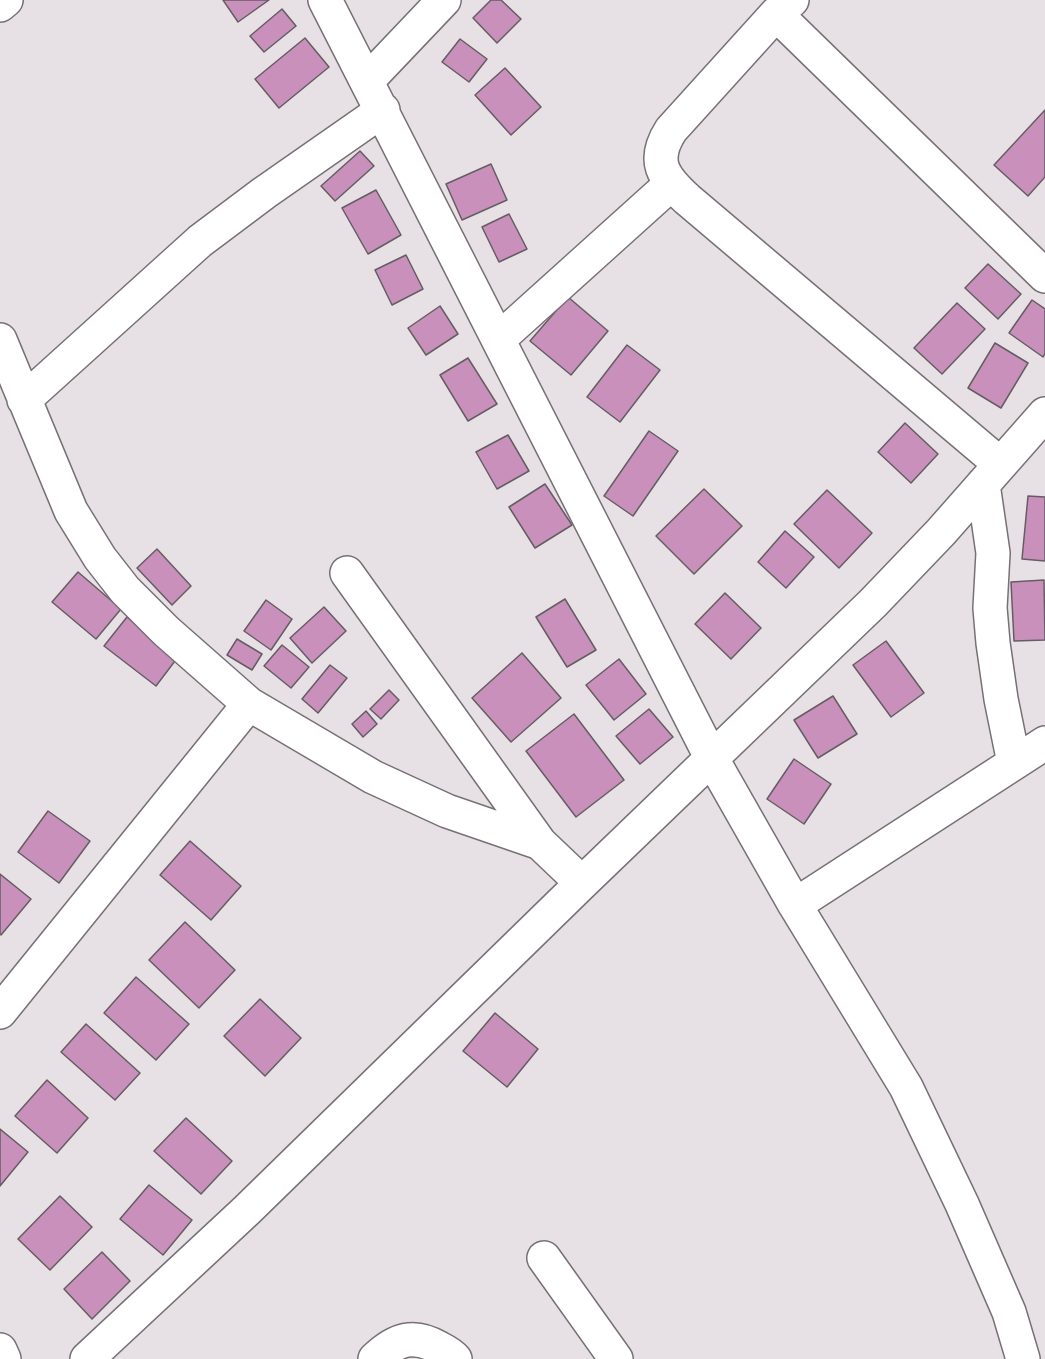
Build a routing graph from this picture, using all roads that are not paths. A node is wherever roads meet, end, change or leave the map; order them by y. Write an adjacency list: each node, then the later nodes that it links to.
1 (6, 0): 4 (street)
2 (325, 0): 6 (street)
3 (444, 0): 6 (street)
4 (0, 5)
5 (784, 7): 8 (street); 9 (street)
6 (368, 81): 7 (street)
7 (383, 110): 10 (street); 12 (street)
8 (671, 184): 10 (street); 14 (street)
9 (1045, 276)
10 (499, 339): 18 (street)
11 (0, 340): 12 (street)
12 (24, 400): 16 (street)
13 (1045, 414): 14 (street)
14 (991, 474): 18 (street); 19 (street)
15 (348, 573): 20 (street)
16 (249, 705): 20 (street); 23 (street)
17 (1045, 743): 19 (street)
18 (712, 759): 21 (street); 22 (street)
19 (1014, 764): 22 (street)
20 (540, 843): 21 (street)
21 (582, 883): 27 (street)
22 (795, 905): 31 (street)
23 (0, 1012)
24 (544, 1258): 30 (street)
25 (0, 1350): 26 (street)
26 (4, 1359)
27 (87, 1359)
28 (375, 1359): 29 (street)
29 (455, 1359)
30 (616, 1359)
31 (1023, 1359)

